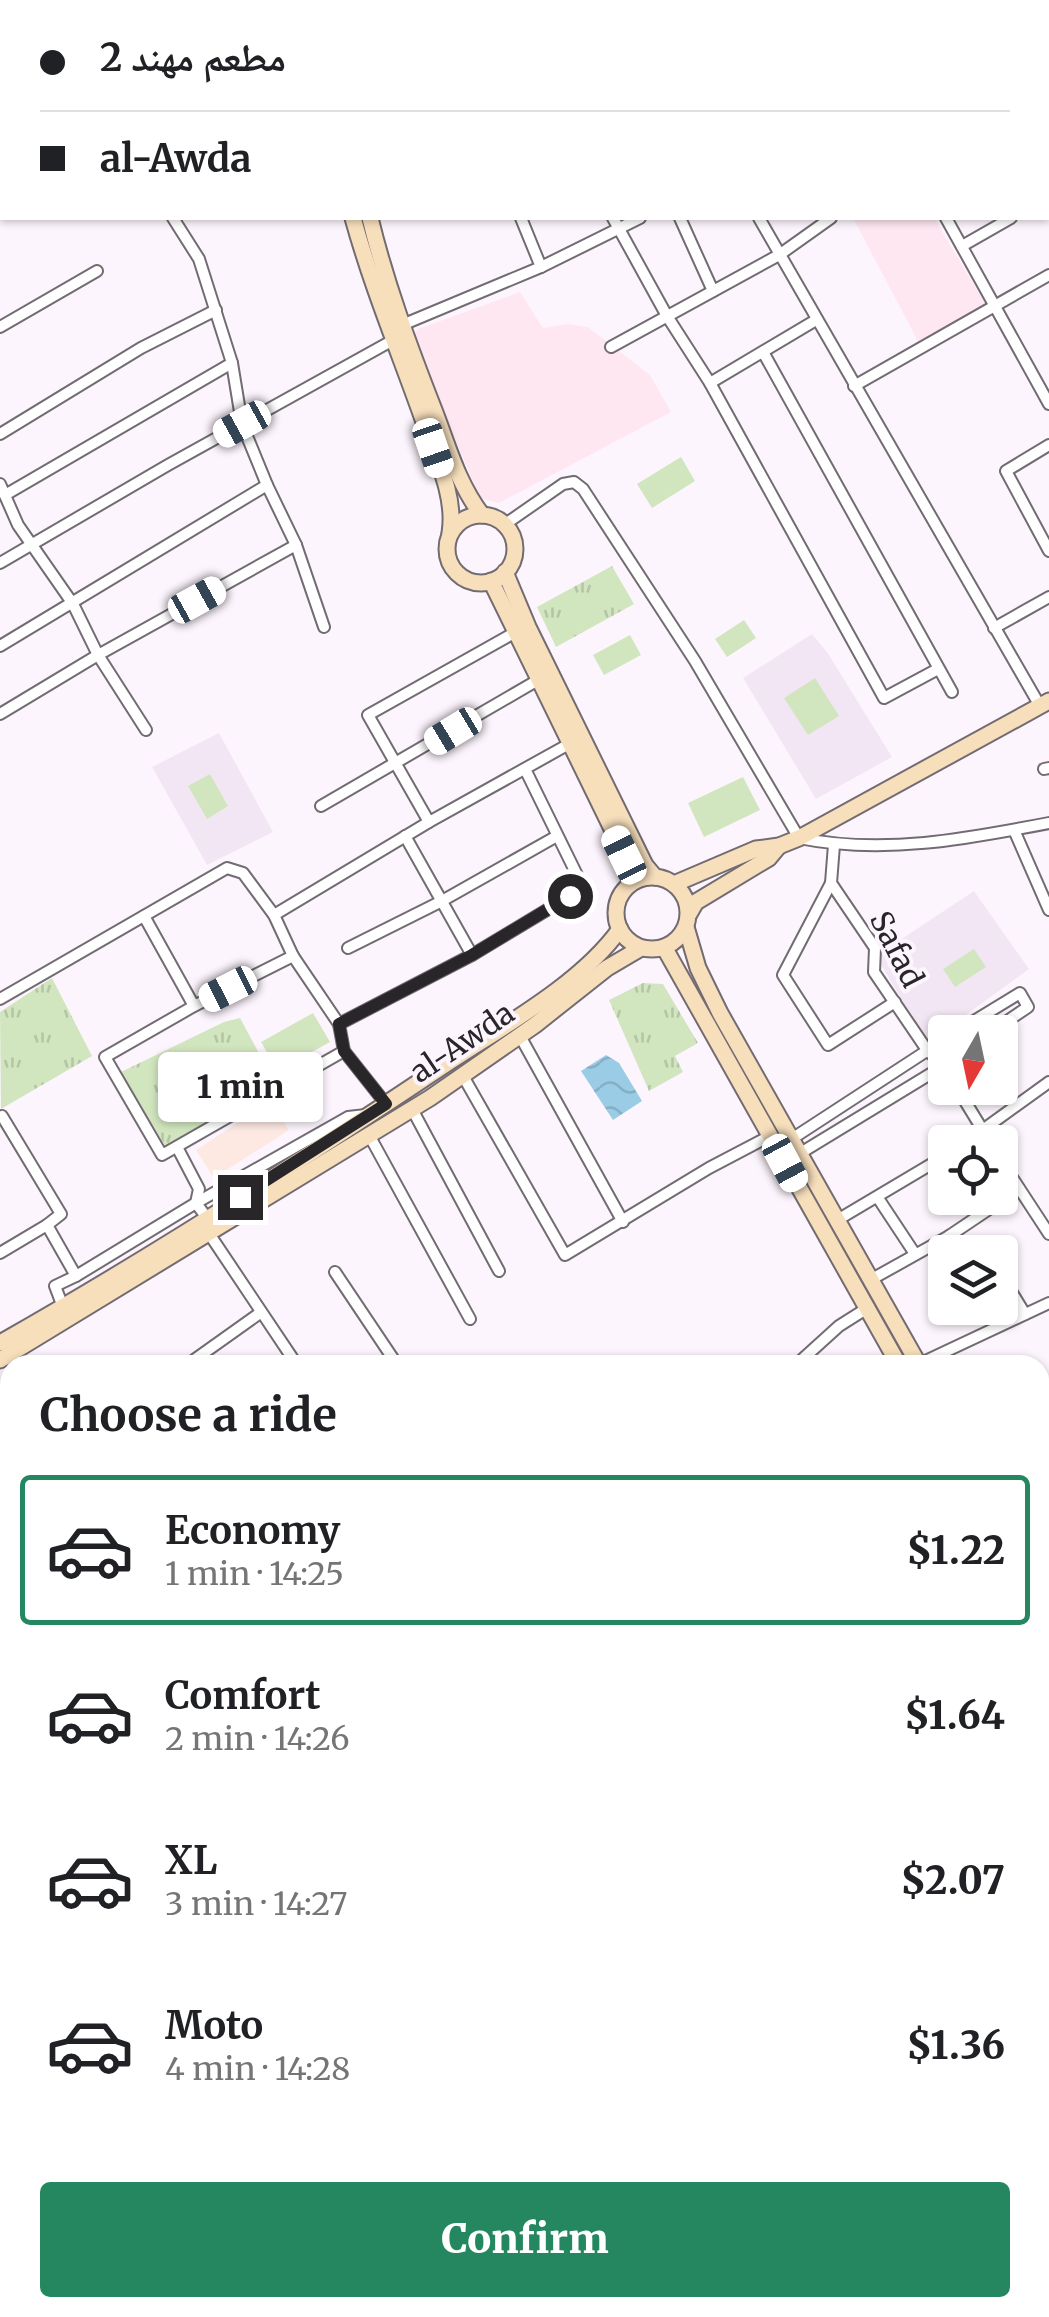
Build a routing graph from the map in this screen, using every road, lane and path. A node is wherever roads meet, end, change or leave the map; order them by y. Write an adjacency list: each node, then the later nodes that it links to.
1 (175, 220): 20 (street)
2 (354, 220): 24 (main road)
3 (370, 220): 24 (main road)
4 (522, 220): 15 (street)
5 (614, 220): 12 (street)
6 (637, 220): 12 (street)
7 (681, 220): 18 (street)
8 (760, 220): 14 (street)
9 (827, 220): 14 (street)
10 (947, 220): 13 (street)
11 (1008, 220): 13 (street)
12 (620, 230): 15 (street); 21 (street)
13 (962, 246): 19 (street)
14 (779, 255): 18 (street); 22 (street)
15 (541, 267): 24 (street)
16 (97, 271): 23 (street)
17 (1049, 275): 19 (street)
18 (713, 290): 21 (street)
19 (994, 306): 29 (street); 30 (street)
20 (216, 310): 27 (street); 32 (street)
21 (667, 316): 25 (street); 28 (street)
22 (816, 320): 26 (street); 29 (street)
23 (0, 327)
24 (398, 332): 31 (street); 36 (main road); 38 (main road)
25 (612, 347)
26 (763, 352): 28 (street); 51 (street)
27 (232, 363): 31 (street); 35 (street)
28 (710, 383): 51 (street)
29 (854, 386): 47 (street)
30 (1047, 397)
31 (242, 424): 34 (street); 39 (street)
32 (0, 434)
33 (1049, 446): 41 (street)
34 (267, 485): 40 (street); 45 (street)
35 (2, 489): 39 (street)
36 (482, 515): 37 (main road); 38 (main road)
37 (504, 525): 43 (main road); 66 (street)
38 (450, 533): 43 (main road)
39 (34, 544): 42 (street); 45 (street)
40 (296, 545): 46 (street); 50 (street)
41 (1049, 552)
42 (0, 564)
43 (498, 577): 48 (main road); 69 (main road)
44 (1049, 597): 47 (street)
45 (73, 604): 49 (street); 50 (street)
46 (324, 627)
47 (994, 628): 54 (street)
48 (514, 633): 52 (main road); 58 (street)
49 (0, 646)
50 (98, 654): 55 (street); 56 (street)
51 (938, 669): 53 (street)
52 (538, 680): 57 (main road); 58 (street)
53 (952, 692)
54 (1044, 703): 66 (main road)
55 (0, 714)
56 (146, 730)
57 (569, 744): 59 (street); 70 (main road)
58 (396, 765): 60 (street); 61 (street)
59 (525, 769): 61 (street); 65 (street)
60 (321, 806)
61 (429, 822): 64 (street)
62 (1049, 823): 63 (street)
63 (1014, 830): 67 (street); 74 (street)
64 (405, 836): 73 (street); 75 (street)
65 (557, 836): 73 (street); 82 (street)
66 (799, 838): 67 (street); 68 (main road)
67 (834, 845): 71 (street)
68 (780, 846): 72 (main road); 77 (main road)
69 (655, 877): 70 (main road); 72 (main road)
70 (637, 880): 78 (main road)
71 (831, 883): 85 (street, Safad); 85 (street)
72 (674, 884): 77 (main road)
73 (440, 902): 80 (street); 82 (street)
74 (1048, 904)
75 (274, 915): 76 (street); 83 (street)
76 (144, 916): 84 (street); 86 (street)
77 (687, 920): 79 (main road); 103 (main road)
78 (620, 930): 81 (main road); 96 (main road, al-Awda)
79 (664, 947): 81 (main road); 103 (main road)
80 (348, 948)
81 (641, 948): 90 (main road, al-Awda)
82 (472, 955): 89 (street)
83 (293, 956): 86 (street); 89 (street)
84 (0, 998)
85 (895, 1002): 91 (street, Safad)
86 (194, 1006): 102 (street)
87 (984, 1015): 88 (street)
88 (1015, 1015)
89 (339, 1024): 92 (street)
90 (520, 1036): 94 (main road, al-Awda); 109 (street)
91 (927, 1050): 103 (street)
92 (344, 1051): 96 (street); 102 (street)
93 (928, 1075): 103 (street)
94 (464, 1076): 97 (main road, al-Awda); 109 (street)
95 (1049, 1082): 100 (street)
96 (386, 1104): 98 (main road, al-Awda)
97 (412, 1109): 101 (main road, al-Awda); 117 (street)
98 (372, 1115): 107 (street); 111 (main road, al-Awda)
99 (0, 1117): 110 (street)
100 (992, 1125)
101 (369, 1135): 111 (main road, al-Awda); 127 (street)
102 (177, 1147): 107 (street)
103 (785, 1148): 108 (main road); 109 (street); 124 (main road)
104 (928, 1167): 106 (street)
105 (1019, 1189): 112 (street); 113 (street)
106 (878, 1198): 108 (street); 116 (street)
107 (196, 1203): 111 (street); 119 (street)
108 (839, 1220): 120 (main road)
109 (623, 1222)
110 (47, 1225): 115 (street); 119 (street)
111 (208, 1226): 123 (main road, al-Awda); 125 (street); 129 (main road, al-Awda)
112 (1049, 1234)
113 (950, 1235)
114 (928, 1247): 116 (street)
115 (0, 1253)
116 (915, 1254): 120 (street)
117 (498, 1271)
118 (335, 1272): 132 (street)
119 (76, 1276): 123 (street)
120 (872, 1279): 135 (main road)
121 (1018, 1301): 126 (street)
122 (1049, 1303): 126 (street)
123 (63, 1307): 128 (main road, al-Awda)
124 (869, 1307): 133 (street); 134 (main road)
125 (260, 1313): 130 (street); 131 (street)
126 (1025, 1314): 136 (street)
127 (470, 1319)
128 (7, 1355)
129 (8, 1355)
130 (201, 1355)
131 (290, 1355)
132 (391, 1355)
133 (807, 1355)
134 (894, 1355)
135 (914, 1355)
136 (940, 1355)

